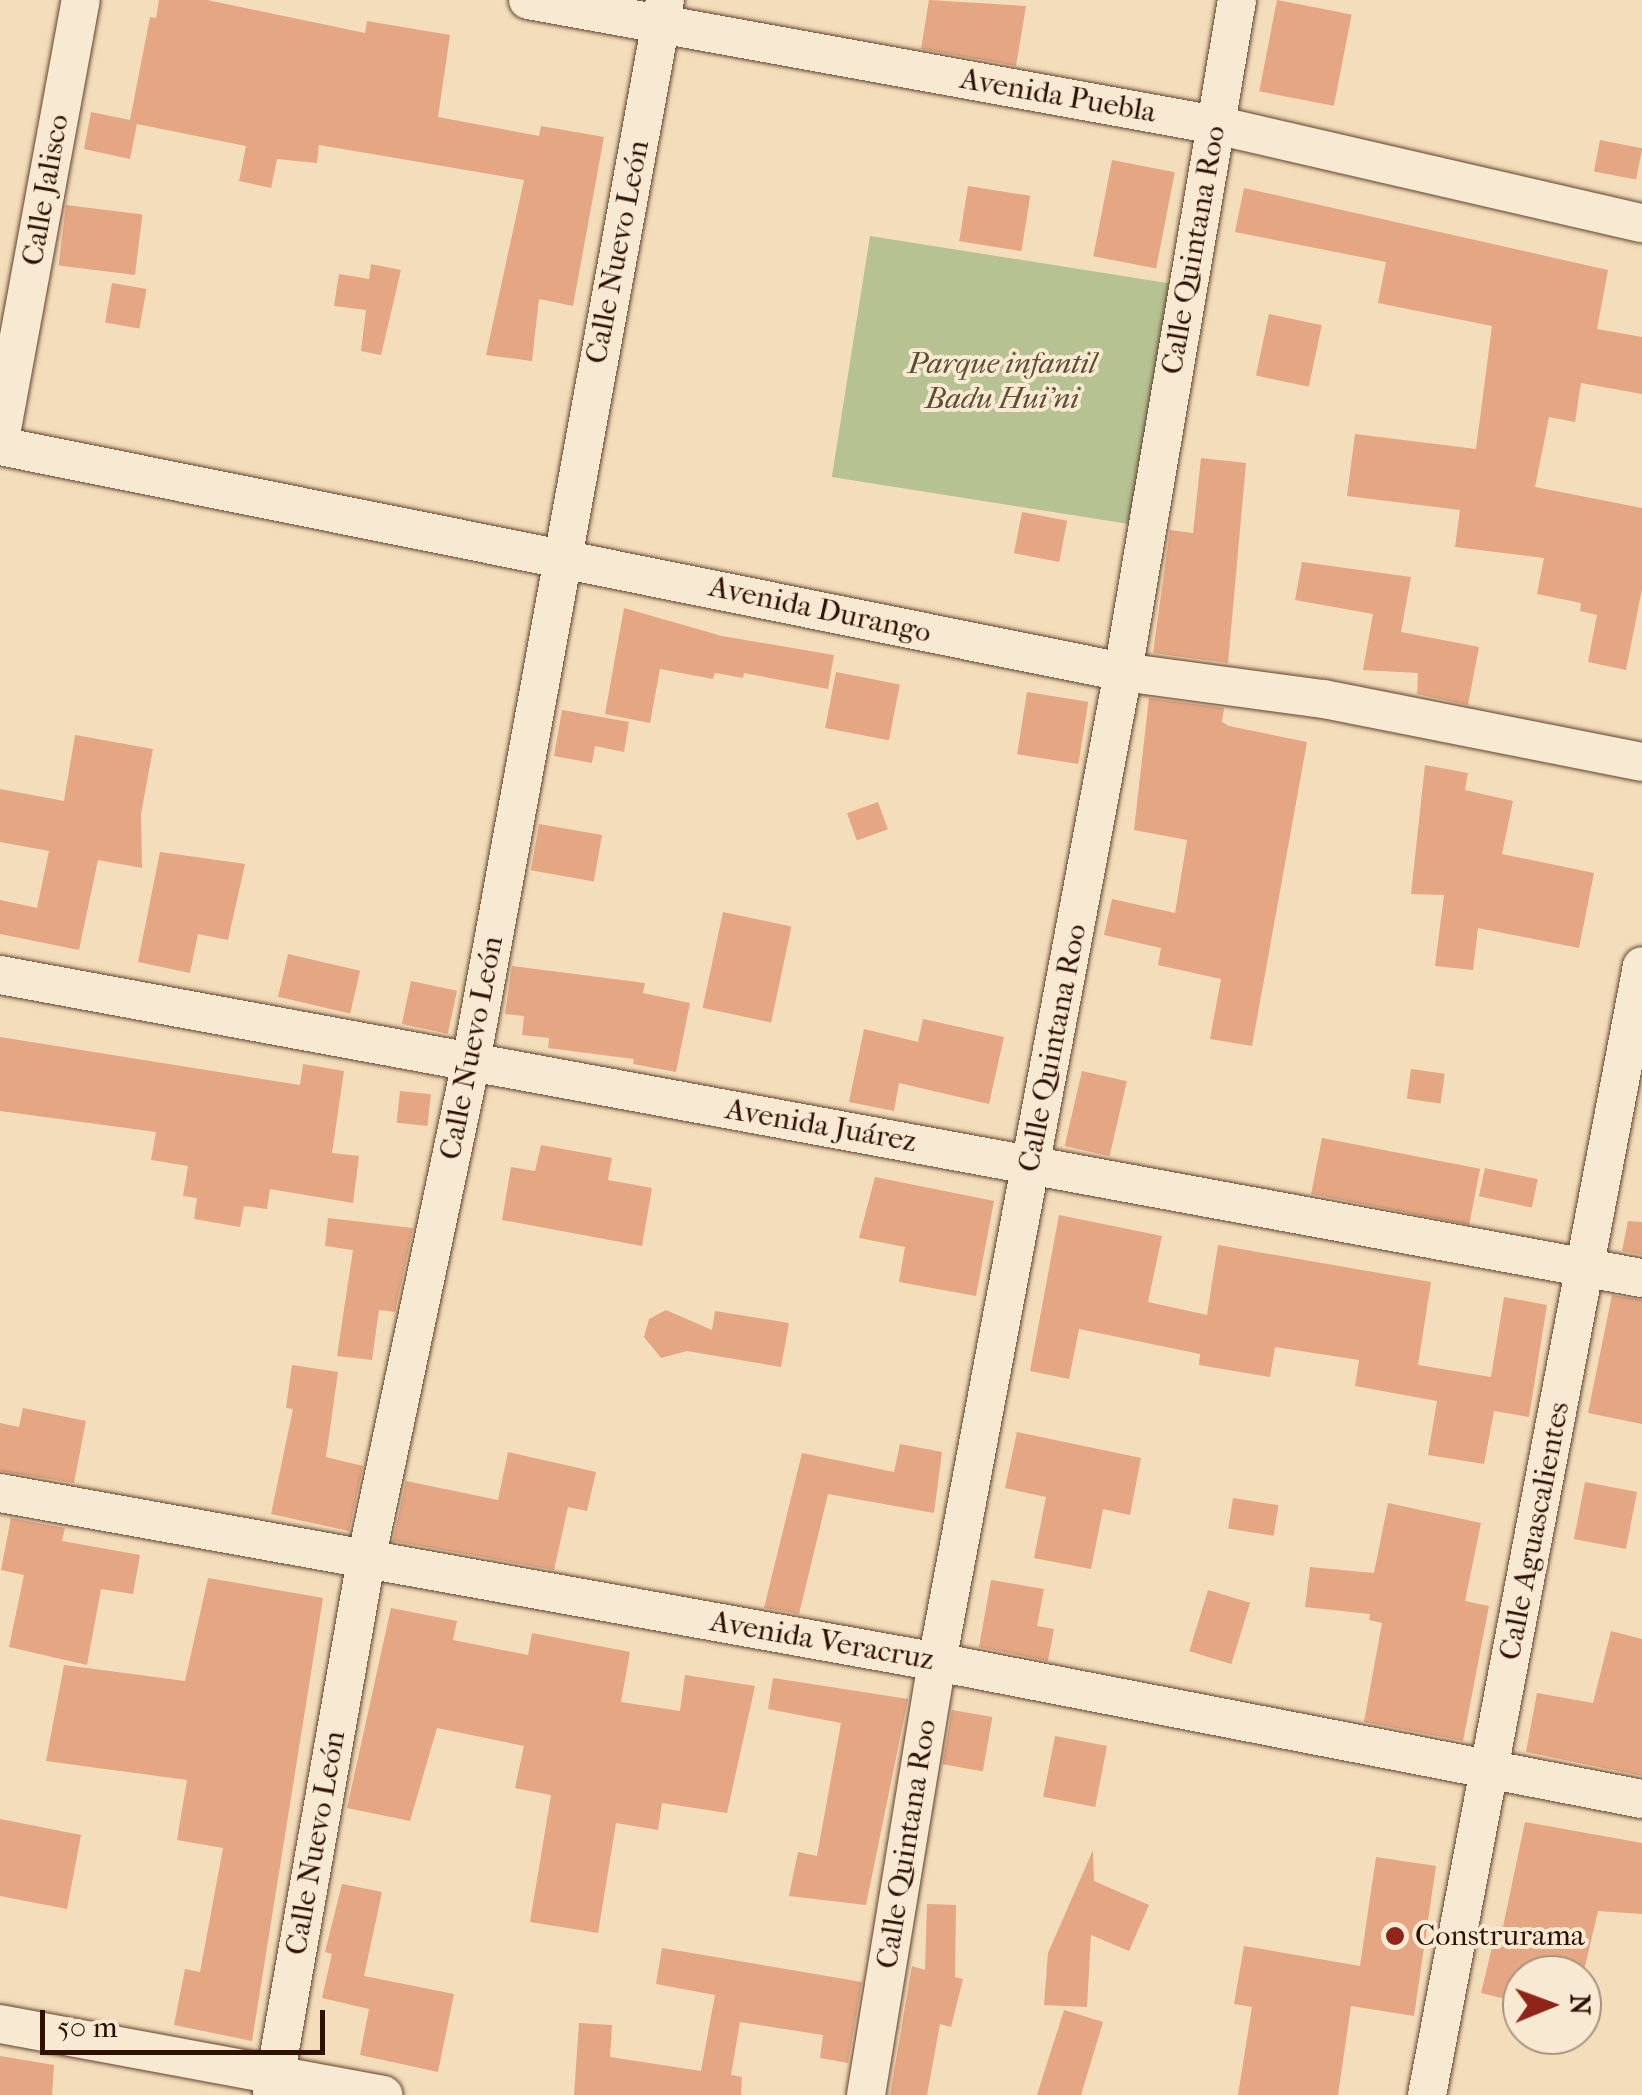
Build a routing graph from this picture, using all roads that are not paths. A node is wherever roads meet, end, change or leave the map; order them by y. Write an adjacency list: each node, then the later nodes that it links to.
1 (82, 0): 7 (street, Calle Jalisco)
2 (528, 0): 4 (street, Avenida Puebla)
3 (1237, 0): 5 (street, Calle Quintana Roo)
4 (663, 12): 5 (street, Avenida Puebla); 8 (street, Calle Nuevo León)
5 (1216, 125): 6 (street, Avenida Puebla); 9 (street, Calle Quintana Roo)
6 (1642, 224)
7 (0, 443): 8 (street, Avenida Durango)
8 (561, 557): 9 (street, Avenida Durango); 13 (street, Calle Nuevo León)
9 (1123, 672): 10 (street, Avenida Durango); 14 (street, Calle Quintana Roo)
10 (1642, 762)
11 (1642, 966): 15 (street, Calle Aguascalientes)
12 (0, 975): 13 (street, Avenida Juárez)
13 (471, 1062): 14 (street, Avenida Juárez); 18 (street, Calle Nuevo León)
14 (1031, 1165): 15 (street, Avenida Juárez); 19 (street, Calle Quintana Roo)
15 (1588, 1268): 16 (street, Avenida Juárez); 20 (street, Calle Aguascalientes)
16 (1642, 1278)
17 (0, 1493): 18 (street, Avenida Veracruz)
18 (366, 1560): 19 (street, Avenida Veracruz); 23 (street, Calle Nuevo León)
19 (937, 1662): 20 (street, Avenida Veracruz); 25 (street, Calle Quintana Roo)
20 (1487, 1770): 21 (street, Avenida Veracruz); 26 (street, Calle Aguascalientes)
21 (1642, 1800)
22 (0, 2024): 23 (street)
23 (274, 2085): 24 (street)
24 (382, 2095)
25 (866, 2095)
26 (1427, 2095)

